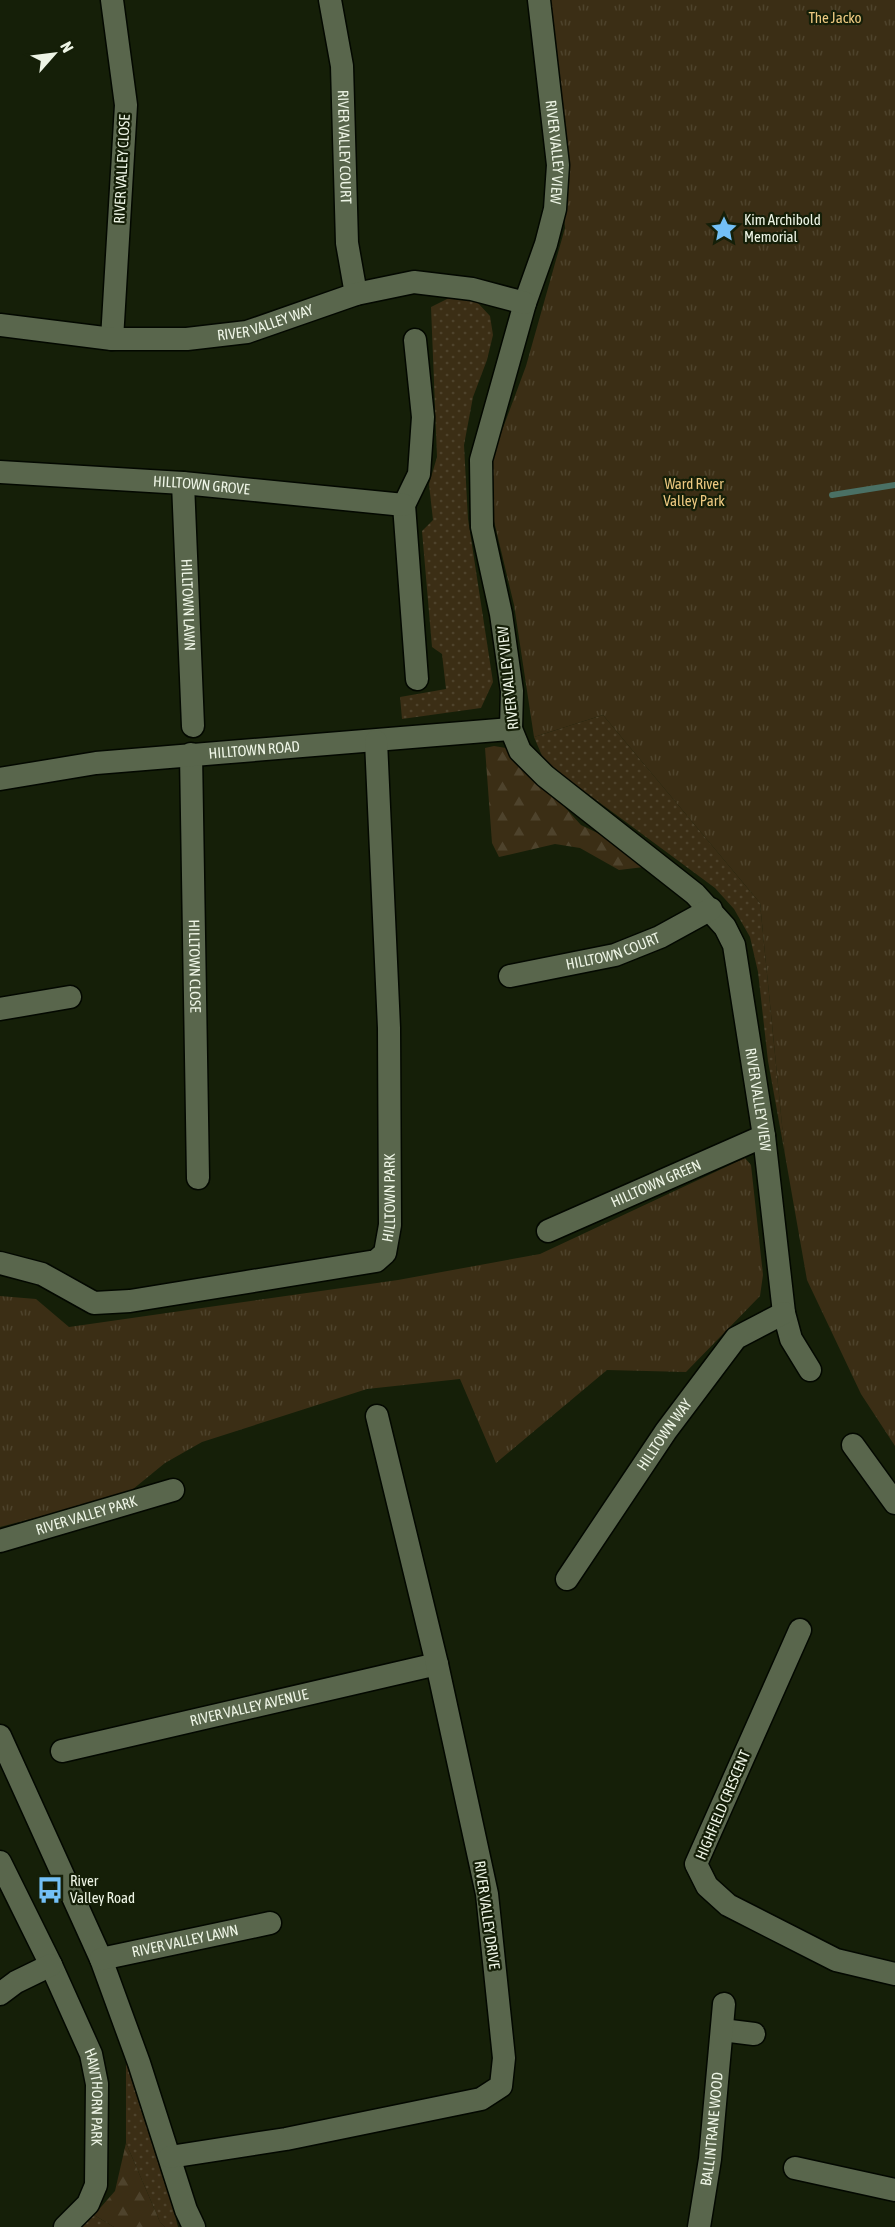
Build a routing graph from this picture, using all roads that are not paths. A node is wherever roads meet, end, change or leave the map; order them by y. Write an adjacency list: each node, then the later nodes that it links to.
1 (112, 0): 7 (street, RIVER VALLEY CLOSE)
2 (330, 0): 4 (street, RIVER VALLEY COURT)
3 (539, 0): 5 (street, RIVER VALLEY VIEW)
4 (356, 294): 5 (street, RIVER VALLEY WAY); 7 (street, RIVER VALLEY WAY)
5 (525, 303): 14 (street, RIVER VALLEY VIEW)
6 (0, 326): 7 (street, RIVER VALLEY WAY)
7 (112, 339)
8 (415, 340): 11 (street)
9 (0, 472): 10 (street, HILLTOWN GROVE)
10 (183, 483): 11 (street, HILLTOWN GROVE); 13 (street, HILLTOWN LAWN)
11 (404, 505): 12 (street)
12 (417, 679)
13 (194, 726)
14 (511, 729): 15 (street, HILLTOWN ROAD); 18 (street, RIVER VALLEY VIEW)
15 (376, 741): 16 (street, HILLTOWN ROAD); 25 (street, HILLTOWN PARK)
16 (191, 754): 17 (street, HILLTOWN ROAD); 23 (street, HILLTOWN CLOSE)
17 (0, 779)
18 (711, 909): 19 (street, HILLTOWN COURT); 22 (street, RIVER VALLEY VIEW)
19 (510, 976)
20 (70, 997): 21 (street)
21 (0, 1009)
22 (764, 1136): 24 (street, HILLTOWN GREEN); 26 (street, RIVER VALLEY VIEW)
23 (198, 1178)
24 (548, 1231)
25 (0, 1263)
26 (784, 1313): 27 (street, RIVER VALLEY VIEW); 33 (street, HILLTOWN WAY)
27 (810, 1370)
28 (377, 1416): 35 (street, RIVER VALLEY DRIVE)
29 (853, 1445): 31 (street)
30 (173, 1490): 32 (street, RIVER VALLEY PARK)
31 (895, 1503)
32 (0, 1541)
33 (567, 1579)
34 (800, 1630): 42 (street, HIGHFIELD CRESCENT)
35 (438, 1664): 37 (street, RIVER VALLEY AVENUE); 47 (street, RIVER VALLEY DRIVE)
36 (0, 1737): 40 (street)
37 (62, 1751)
38 (0, 1862): 41 (street, HAWTHORN PARK)
39 (270, 1923): 40 (street, RIVER VALLEY LAWN)
40 (101, 1959): 47 (street)
41 (51, 1965): 43 (street); 50 (street, HAWTHORN PARK)
42 (895, 1974)
43 (0, 1994)
44 (724, 2004): 45 (street, BALLINTRANE WOOD)
45 (722, 2030): 46 (street); 52 (street, BALLINTRANE WOOD)
46 (754, 2034)
47 (170, 2157): 51 (street)
48 (795, 2168): 49 (street)
49 (895, 2190)
50 (65, 2227)
51 (194, 2227)
52 (699, 2227)

